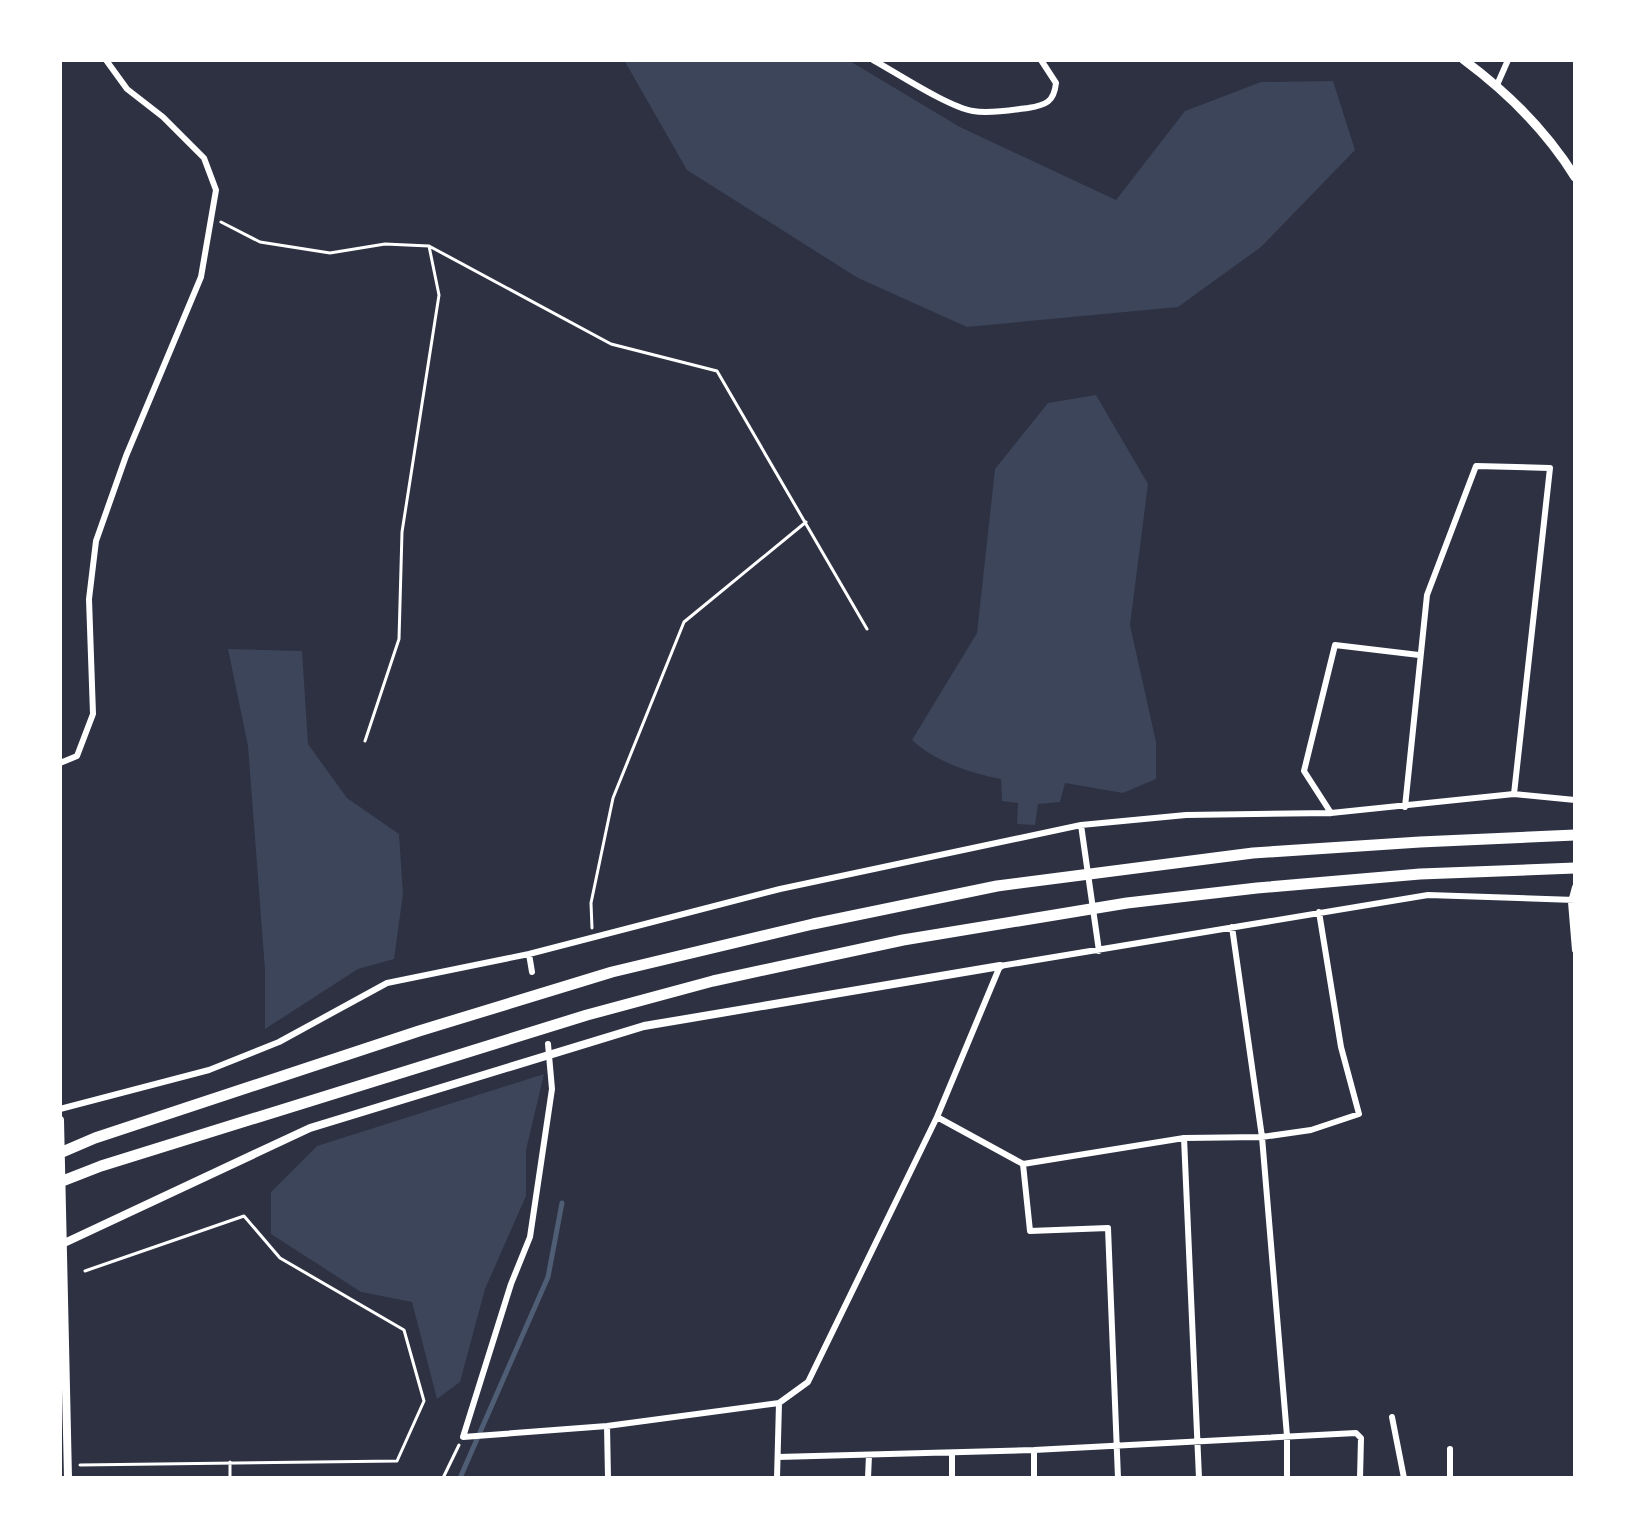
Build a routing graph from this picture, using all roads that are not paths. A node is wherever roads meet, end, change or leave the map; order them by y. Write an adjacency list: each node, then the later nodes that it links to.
1 (106, 60): 9 (street)
2 (873, 60): 3 (street)
3 (1041, 60)
4 (1464, 60): 6 (main road)
5 (1508, 60): 6 (street)
6 (1497, 85): 7 (main road)
7 (1575, 177)
8 (1419, 655): 10 (street); 12 (street); 13 (street)
9 (60, 763)
10 (1514, 794): 11 (street); 12 (street)
11 (1575, 800)
12 (1405, 807): 13 (street)
13 (1331, 813): 14 (street)
14 (1081, 825): 22 (street); 23 (street)
15 (1575, 835): 33 (highway)
16 (1575, 868): 35 (highway)
17 (1575, 887): 18 (street)
18 (1573, 901): 19 (street); 21 (street)
19 (1319, 912): 20 (street); 31 (street)
20 (1232, 927): 22 (street); 31 (street)
21 (1575, 950)
22 (1099, 951): 24 (street)
23 (529, 954): 25 (street); 28 (street)
24 (1000, 966): 27 (street); 29 (street)
25 (532, 972)
26 (548, 1044): 27 (street)
27 (549, 1057): 36 (street); 39 (street)
28 (60, 1109)
29 (937, 1117): 34 (street); 37 (street)
30 (60, 1120): 36 (street)
31 (1262, 1137): 32 (street); 40 (street)
32 (1184, 1138): 34 (street); 41 (street)
33 (60, 1153)
34 (1023, 1164): 42 (street)
35 (60, 1182)
36 (61, 1245): 48 (street)
37 (779, 1403): 39 (street); 47 (street)
38 (1392, 1417): 58 (street)
39 (607, 1426): 49 (street)
40 (1287, 1436): 41 (street); 56 (street); 57 (street)
41 (1199, 1441): 42 (street); 55 (street)
42 (1118, 1444): 44 (street); 54 (street)
43 (1450, 1449): 59 (street)
44 (1034, 1450): 45 (street); 53 (street)
45 (952, 1453): 46 (street); 52 (street)
46 (869, 1455): 47 (street); 51 (street)
47 (778, 1457): 50 (street)
48 (68, 1478)
49 (608, 1478)
50 (777, 1478)
51 (868, 1478)
52 (952, 1478)
53 (1034, 1478)
54 (1118, 1478)
55 (1199, 1478)
56 (1287, 1478)
57 (1360, 1478)
58 (1404, 1478)
59 (1450, 1478)

